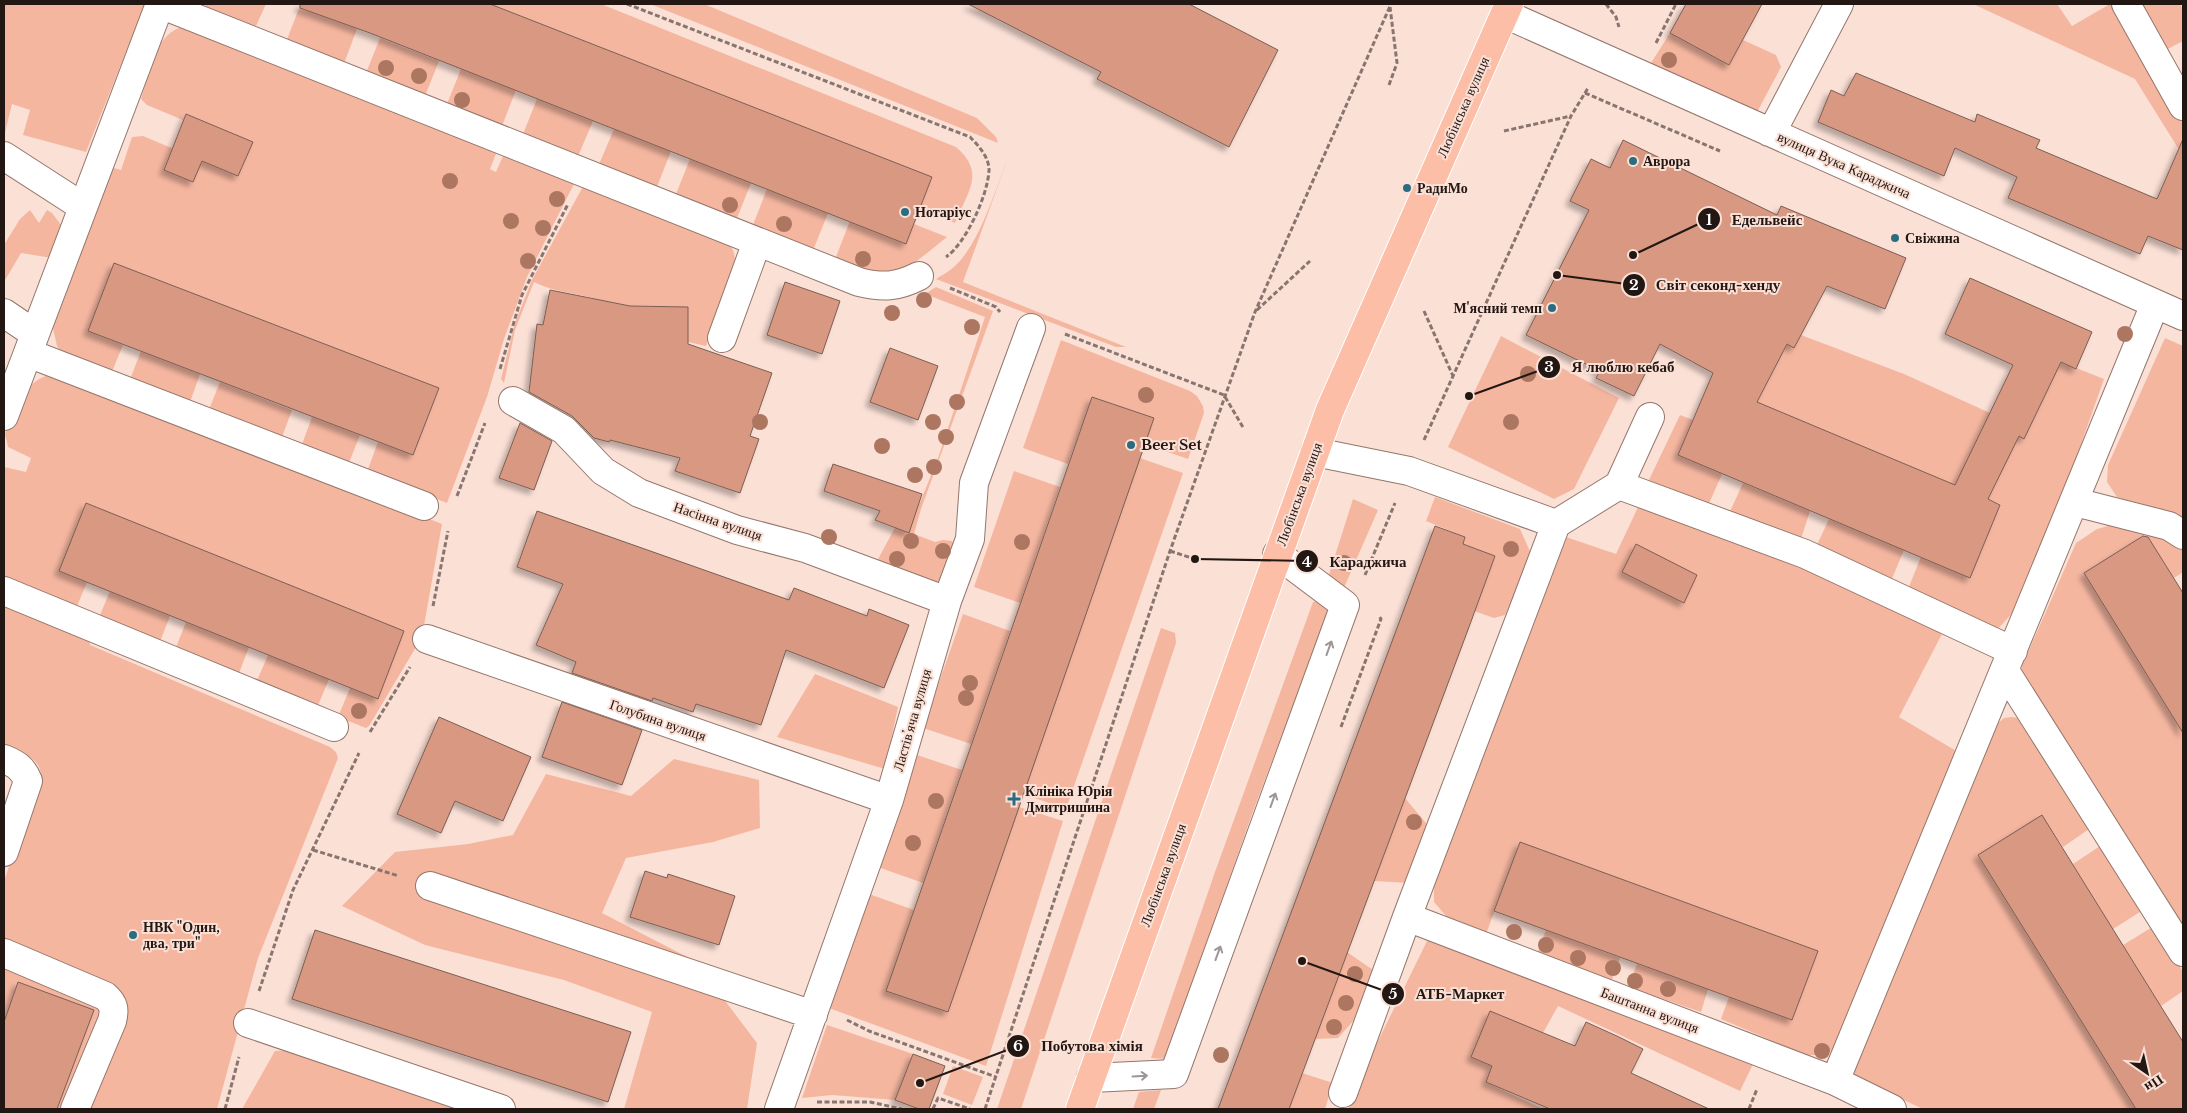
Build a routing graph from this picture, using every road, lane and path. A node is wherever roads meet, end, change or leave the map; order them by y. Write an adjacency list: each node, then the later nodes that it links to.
1 (160, 4): 18 (street); 19 (street)
2 (627, 4): 21 (path)
3 (1606, 4): 9 (path)
4 (1676, 4): 10 (path)
5 (1839, 4): 16 (street)
6 (2126, 4): 13 (street)
7 (1391, 5): 11 (path); 24 (path)
8 (1507, 9): 16 (street, вулиця Вука Караджича); 35 (main road, Любінська вулиця)
9 (1620, 32)
10 (1654, 46)
11 (1389, 85)
12 (1590, 86): 14 (path)
13 (2183, 106)
14 (1571, 116): 15 (path); 23 (path)
15 (1504, 132)
16 (1769, 132): 22 (street, вулиця Вука Караджича)
17 (4, 156): 18 (street)
18 (83, 206): 29 (street)
19 (757, 242): 21 (street); 28 (street)
20 (1310, 262): 24 (path)
21 (919, 276): 27 (path)
22 (2155, 304): 26 (street, вулиця Вука Караджича); 37 (street)
23 (1424, 311)
24 (1255, 312): 30 (path)
25 (4, 313): 29 (street)
26 (2183, 316)
27 (1031, 328): 30 (path); 45 (street, Ластівʼяча вулиця)
28 (722, 338)
29 (32, 343): 32 (street); 38 (street)
30 (1224, 395): 34 (path); 41 (path)
31 (513, 401): 45 (street, Насінна вулиця)
32 (4, 416)
33 (1650, 417): 36 (street)
34 (1244, 429)
35 (1314, 452): 39 (street); 42 (main road, Любінська вулиця)
36 (1619, 485): 39 (street); 47 (street)
37 (2075, 502): 40 (street); 47 (street)
38 (424, 506)
39 (1556, 524): 56 (street)
40 (2183, 535)
41 (1170, 551): 43 (path); 61 (path)
42 (1277, 554): 62 (main road, Любінська вулиця); 62 (street, one-way to 42)
43 (1195, 559)
44 (4, 591): 48 (street)
45 (947, 601): 52 (street, Ластівʼяча вулиця)
46 (427, 639): 49 (path); 52 (street, Голубина вулиця)
47 (2009, 661): 57 (street); 63 (street)
48 (334, 727)
49 (368, 735)
50 (359, 752): 53 (path)
51 (4, 759): 54 (street)
52 (889, 800): 59 (street, Ластівʼяча вулиця)
53 (313, 850): 55 (path); 60 (path)
54 (4, 852)
55 (430, 886): 59 (street)
56 (1407, 917): 63 (street, Баштанна вулиця); 64 (street)
57 (2183, 952)
58 (4, 953): 66 (street)
59 (815, 1010): 61 (path); 69 (street, Ластівʼяча вулиця)
60 (248, 1024): 67 (path); 68 (street)
61 (996, 1077): 73 (path)
62 (1091, 1078): 74 (main road, Любінська вулиця)
63 (1835, 1081): 75 (street, Баштанна вулиця)
64 (1343, 1093)
65 (812, 1103): 70 (path)
66 (76, 1109)
67 (224, 1109)
68 (501, 1109)
69 (779, 1109)
70 (902, 1109)
71 (933, 1109): 72 (path)
72 (970, 1109)
73 (984, 1109)
74 (1080, 1109)
75 (1892, 1109)

